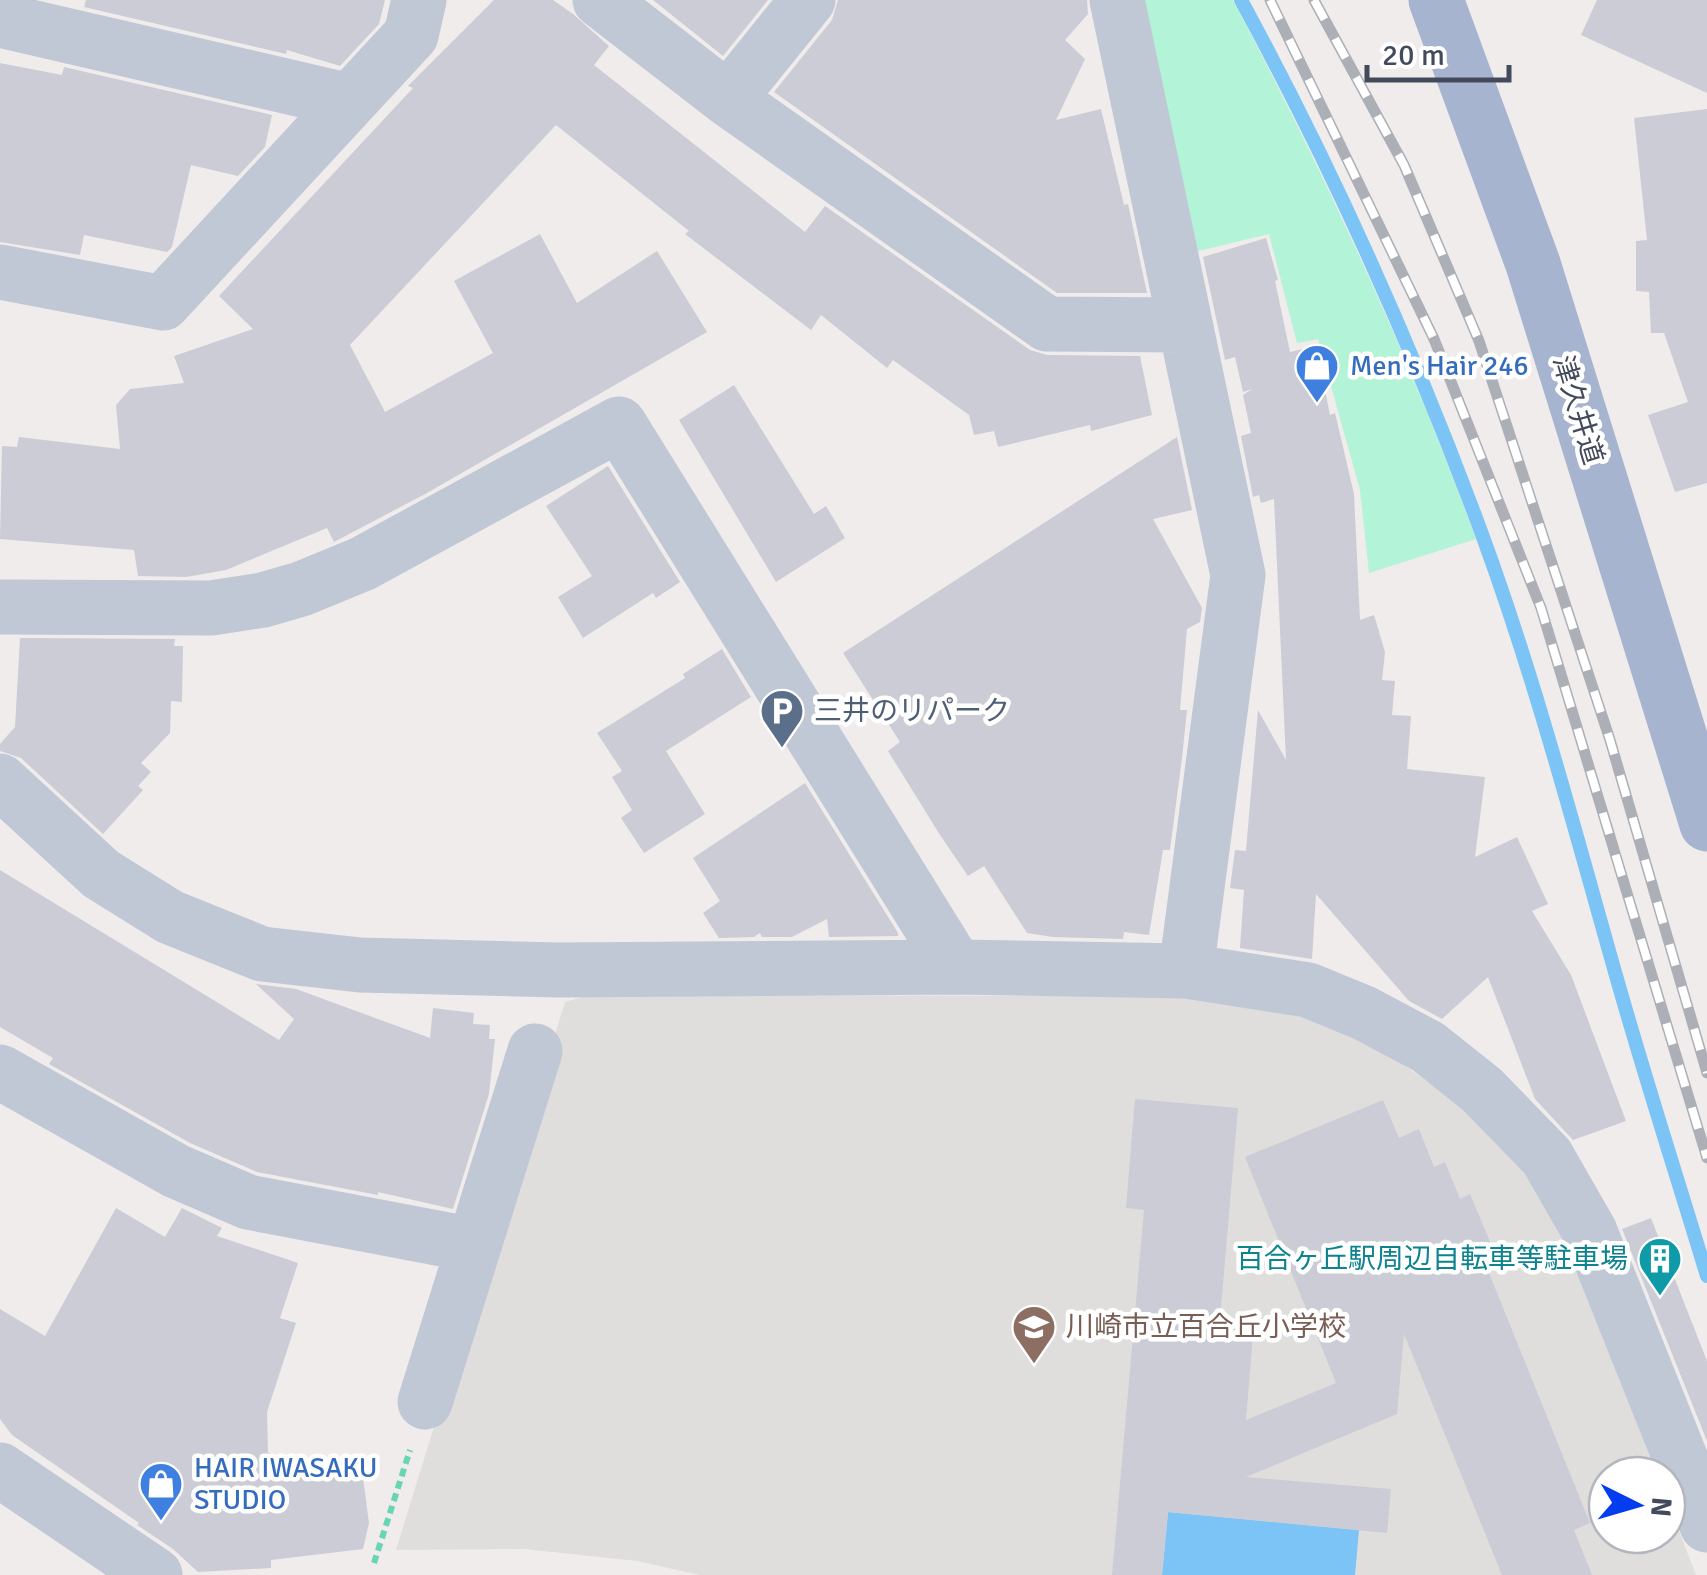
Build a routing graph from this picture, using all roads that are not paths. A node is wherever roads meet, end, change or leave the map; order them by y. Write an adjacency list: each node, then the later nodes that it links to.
1 (419, 0): 8 (street)
2 (600, 0): 7 (street)
3 (808, 0): 7 (street)
4 (1116, 0): 10 (street)
5 (1436, 0): 13 (main road, 津久井道)
6 (0, 20): 8 (street)
7 (728, 99): 10 (street)
8 (350, 101): 9 (street)
9 (0, 272)
10 (1183, 325): 15 (street)
11 (0, 607): 14 (street)
12 (0, 781): 14 (street)
13 (1707, 824)
14 (956, 967): 15 (street)
15 (1186, 971): 21 (street)
16 (535, 1050): 18 (street)
17 (0, 1072): 18 (street)
18 (474, 1245): 19 (street)
19 (426, 1402)
20 (0, 1470): 22 (street)
21 (1707, 1525)
22 (154, 1575)

